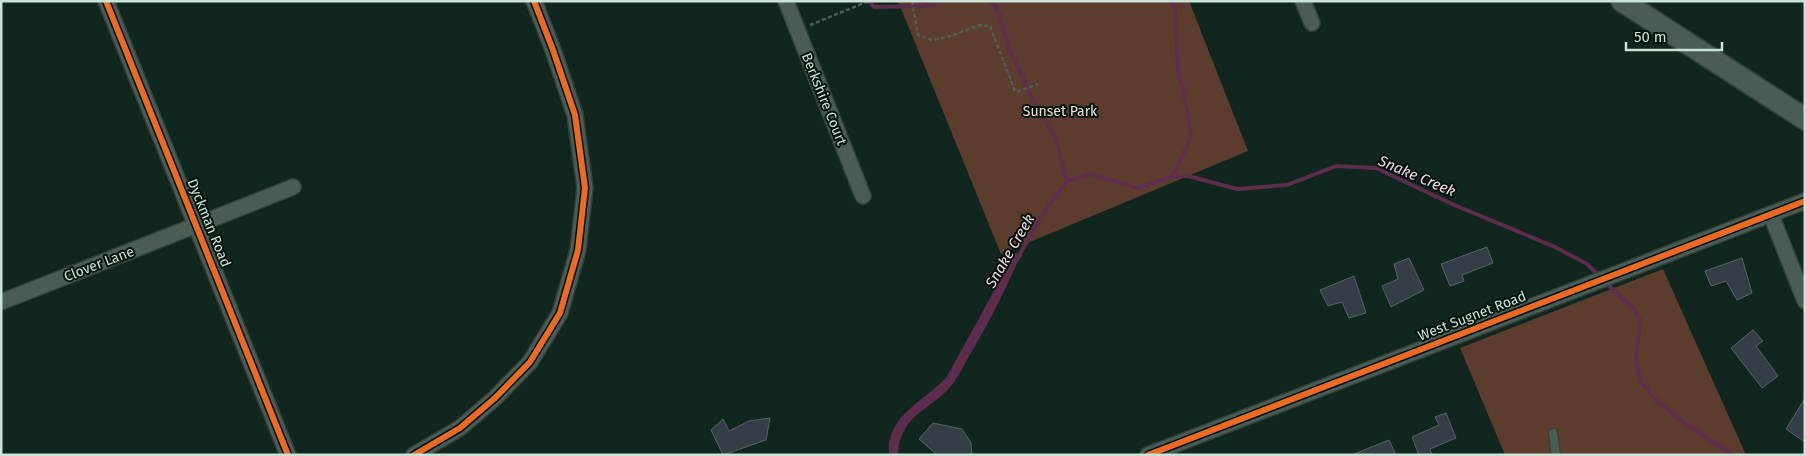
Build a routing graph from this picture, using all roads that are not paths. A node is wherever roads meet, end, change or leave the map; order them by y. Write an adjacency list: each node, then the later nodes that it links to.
1 (106, 1): 12 (street, Dyckman Road)
2 (534, 1): 17 (street)
3 (786, 1): 9 (street, Berkshire Court)
4 (1303, 1): 6 (street)
5 (1622, 1): 7 (main road)
6 (1312, 23)
7 (1805, 119)
8 (293, 187): 12 (street, Clover Lane)
9 (863, 196)
10 (1805, 201): 11 (street, West Sugnet Road)
11 (1771, 215): 13 (street); 18 (street, West Sugnet Road)
12 (196, 226): 14 (street, Clover Lane); 16 (street, Dyckman Road)
13 (1805, 301)
14 (1, 302)
15 (1553, 433): 19 (lane)
16 (288, 455)
17 (414, 455)
18 (1148, 455)
19 (1556, 455)

